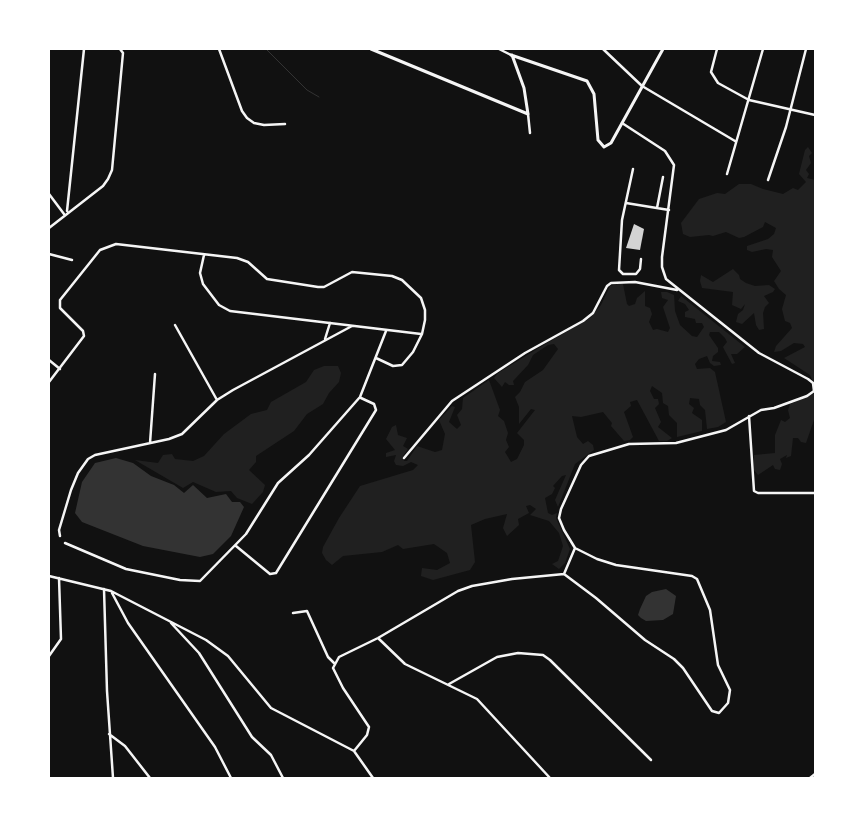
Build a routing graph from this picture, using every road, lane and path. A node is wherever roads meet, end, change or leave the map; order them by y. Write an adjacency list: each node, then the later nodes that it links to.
1 (84, 49): 29 (street)
2 (120, 49): 29 (street)
3 (219, 49): 18 (street)
4 (371, 49): 15 (street)
5 (499, 49): 11 (street)
6 (603, 49): 12 (street)
7 (663, 49): 12 (street)
8 (717, 49): 13 (street)
9 (763, 49): 13 (street)
10 (806, 49): 14 (street)
11 (512, 55): 15 (street); 17 (street)
12 (642, 86): 17 (street); 20 (street)
13 (749, 100): 14 (street); 20 (street)
14 (791, 110): 16 (street); 24 (street)
15 (528, 114): 19 (street)
16 (815, 115)
17 (622, 123): 28 (street)
18 (285, 124)
19 (530, 133)
20 (736, 142): 22 (street)
21 (632, 169): 26 (street)
22 (727, 174)
23 (664, 177): 27 (street)
24 (768, 180)
25 (49, 194): 29 (street)
26 (625, 203): 27 (street); 33 (street)
27 (658, 208): 28 (street)
28 (669, 210): 35 (street)
29 (66, 213): 30 (street)
30 (49, 228)
31 (49, 254): 34 (street)
32 (204, 255): 36 (street); 40 (street); 44 (street)
33 (641, 259)
34 (72, 260)
35 (677, 290): 49 (street); 51 (street)
36 (330, 323): 38 (street); 41 (street)
37 (175, 325): 48 (street)
38 (352, 326): 39 (street); 41 (street)
39 (386, 331): 40 (street); 42 (street)
40 (422, 334): 42 (street)
41 (322, 342): 48 (street)
42 (376, 358): 47 (street)
43 (49, 360): 44 (street)
44 (60, 369): 46 (street)
45 (155, 374): 50 (street)
46 (49, 382)
47 (360, 397): 55 (street); 55 (street)
48 (218, 400): 50 (street)
49 (749, 416): 52 (street); 56 (street)
50 (150, 443): 53 (street)
51 (404, 458)
52 (815, 493)
53 (60, 536)
54 (65, 543): 55 (street)
55 (236, 546)
56 (576, 548): 57 (street); 57 (street)
57 (564, 574): 64 (street)
58 (49, 576): 59 (street)
59 (59, 578): 60 (street); 65 (street)
60 (104, 589): 61 (street); 68 (street)
61 (111, 591): 63 (street); 74 (street)
62 (293, 613): 66 (street)
63 (169, 621): 69 (street); 75 (street)
64 (378, 638): 66 (street); 67 (street)
65 (49, 656)
66 (334, 662): 69 (street)
67 (449, 684): 70 (street); 77 (street)
68 (109, 734): 72 (street); 73 (street)
69 (354, 750): 76 (street)
70 (650, 760)
71 (815, 774): 78 (street)
72 (113, 778)
73 (150, 778)
74 (231, 778)
75 (283, 778)
76 (373, 778)
77 (550, 778)
78 (810, 778)

